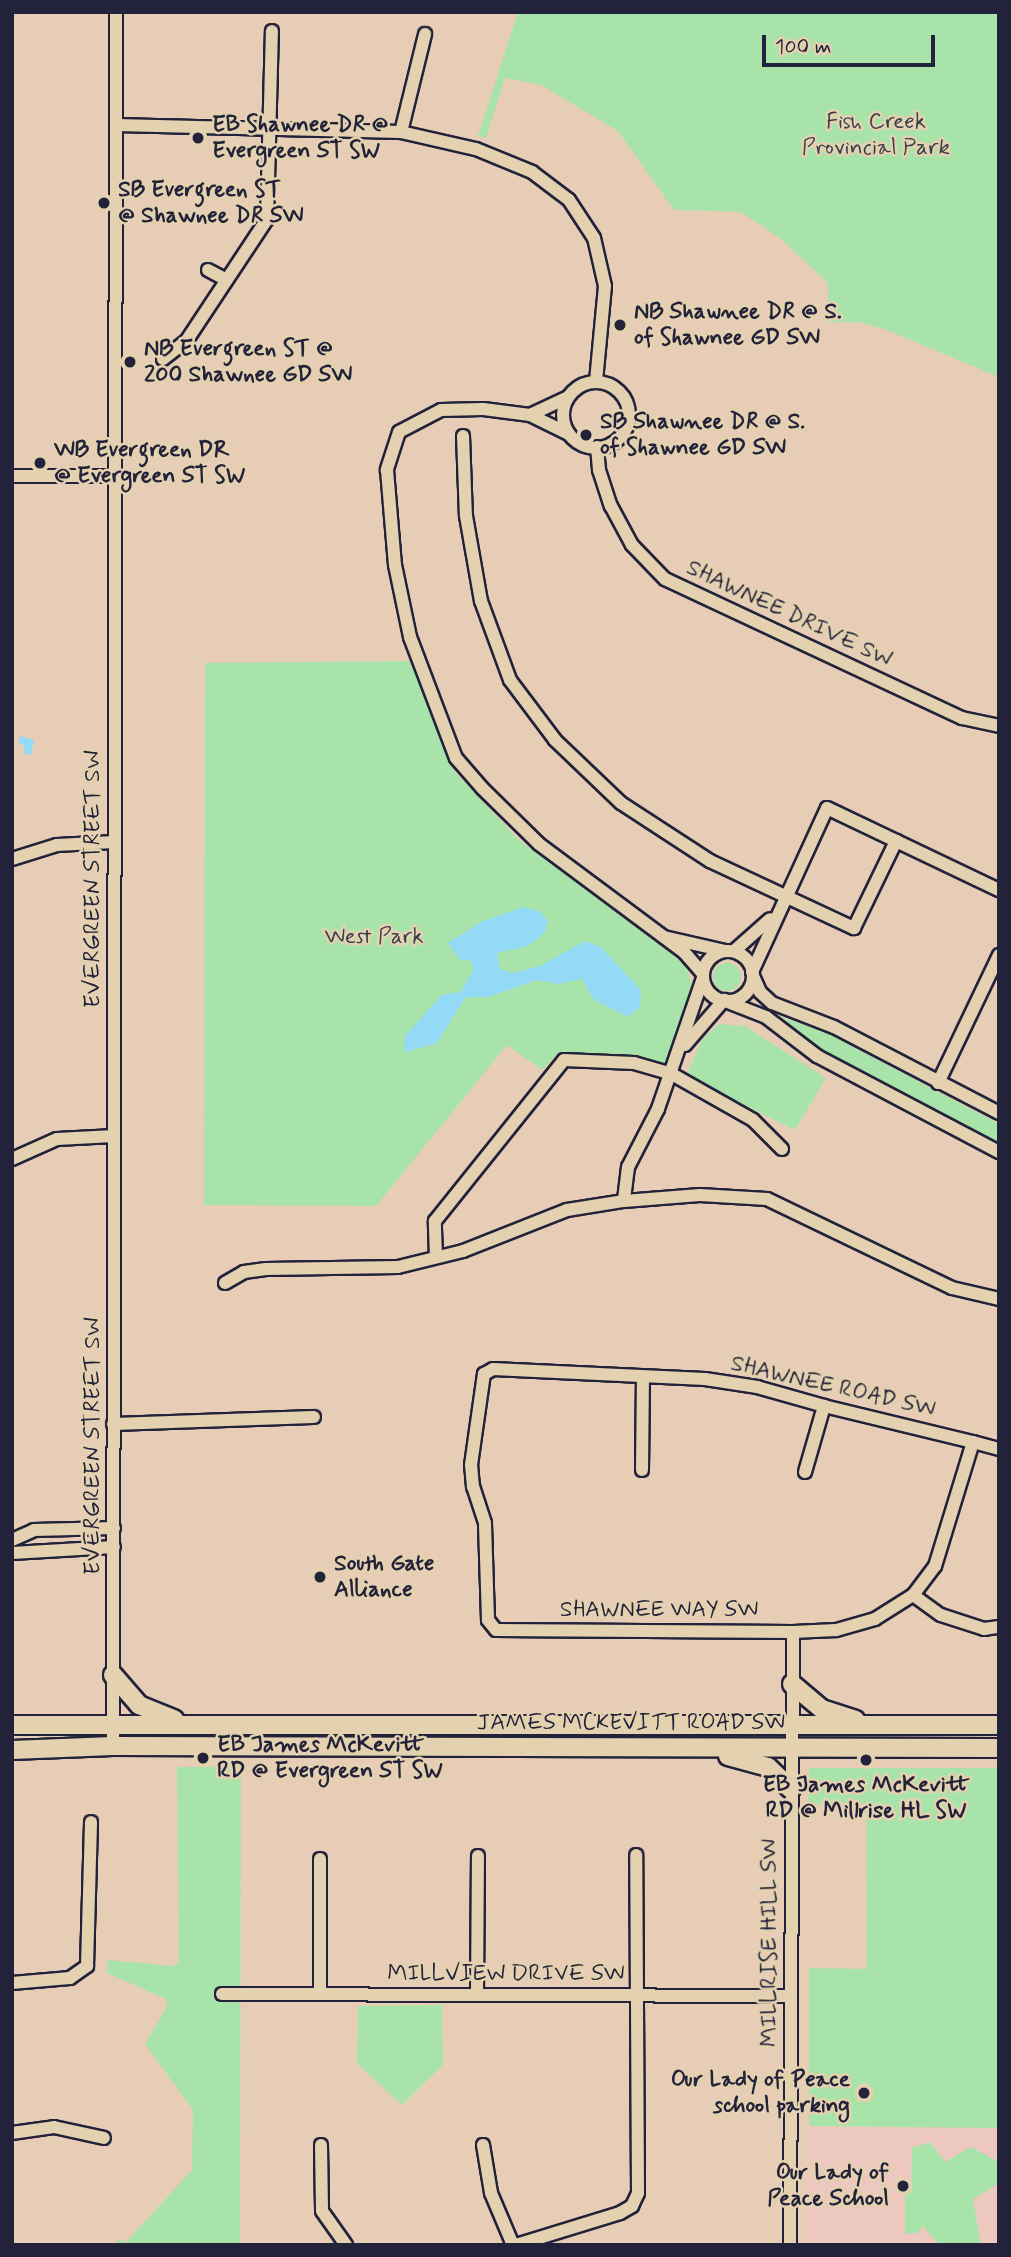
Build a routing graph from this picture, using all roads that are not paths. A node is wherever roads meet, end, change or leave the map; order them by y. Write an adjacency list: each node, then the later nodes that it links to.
1 (116, 12): 4 (street, EVERGREEN STREET SW)
2 (272, 31): 5 (street)
3 (425, 34): 6 (street)
4 (116, 125): 5 (street); 17 (street, EVERGREEN STREET SW)
5 (269, 128): 6 (street); 8 (street)
6 (401, 132): 10 (street)
7 (208, 270): 8 (street)
8 (227, 280): 9 (street)
9 (163, 359)
10 (596, 382): 11 (street); 15 (street)
11 (569, 397): 12 (street); 13 (street)
12 (530, 415): 13 (street); 24 (street)
13 (569, 434): 15 (street)
14 (463, 436): 23 (street)
15 (597, 447): 18 (street, SHAWNEE DRIVE SW)
16 (12, 476): 17 (street)
17 (115, 476): 20 (street, EVERGREEN STREET SW)
18 (999, 726)
19 (895, 841): 22 (street); 23 (street); 23 (street)
20 (114, 842): 21 (street); 34 (street, EVERGREEN STREET SW)
21 (12, 859)
22 (999, 890)
23 (782, 902): 25 (street); 27 (street)
24 (662, 936): 25 (street); 28 (street)
25 (730, 951): 27 (street); 28 (street)
26 (999, 955): 32 (street)
27 (753, 974): 29 (street); 32 (street)
28 (703, 976): 29 (street); 30 (street)
29 (724, 1001): 30 (street); 36 (street)
30 (680, 1051): 31 (street)
31 (670, 1073): 35 (street); 38 (street); 39 (street)
32 (938, 1083): 33 (street)
33 (999, 1113)
34 (114, 1136): 37 (street); 46 (street, EVERGREEN STREET SW)
35 (782, 1149)
36 (999, 1152)
37 (12, 1158)
38 (624, 1201): 39 (street); 41 (street)
39 (436, 1256): 40 (street)
40 (225, 1283)
41 (999, 1298)
42 (488, 1371): 43 (street, SHAWNEE ROAD SW); 57 (street, SHAWNEE WAY SW)
43 (643, 1379): 44 (street, SHAWNEE ROAD SW); 49 (street)
44 (824, 1406): 47 (street, SHAWNEE ROAD SW); 50 (street)
45 (314, 1417): 46 (street)
46 (113, 1424): 51 (street, EVERGREEN STREET SW)
47 (973, 1442): 48 (street, SHAWNEE ROAD SW); 55 (street, SHAWNEE WAY SW)
48 (999, 1449)
49 (642, 1471)
50 (805, 1472)
51 (114, 1528): 52 (street); 53 (street, EVERGREEN STREET SW)
52 (12, 1540)
53 (114, 1547): 54 (street); 58 (street, EVERGREEN STREET SW)
54 (12, 1553)
55 (913, 1595): 56 (street); 57 (street, SHAWNEE WAY SW)
56 (999, 1627)
57 (793, 1632): 59 (street, MILLRISE HILL SW)
58 (113, 1675): 60 (street, EVERGREEN STREET SW); 62 (main road)
59 (792, 1684): 63 (street, MILLRISE HILL SW); 64 (main road)
60 (113, 1724): 61 (main road, JAMES MCKEVITT ROAD SW); 62 (main road, JAMES MCKEVITT ROAD SW); 66 (street, EVERGREEN STREET SW)
61 (12, 1725)
62 (191, 1725): 63 (main road, JAMES MCKEVITT ROAD SW)
63 (791, 1725): 64 (main road, JAMES MCKEVITT ROAD SW); 67 (street, MILLRISE HILL SW)
64 (868, 1725): 65 (main road, JAMES MCKEVITT ROAD SW)
65 (999, 1725)
66 (113, 1746): 68 (main road, JAMES MCKEVITT ROAD SW); 70 (main road, JAMES MCKEVITT ROAD SW)
67 (791, 1747): 68 (main road, JAMES MCKEVITT ROAD SW); 69 (main road, JAMES MCKEVITT ROAD SW); 71 (street, MILLRISE HILL SW)
68 (687, 1748): 71 (main road)
69 (999, 1748)
70 (12, 1750)
71 (791, 1789): 81 (street, MILLRISE HILL SW)
72 (91, 1822): 76 (street)
73 (636, 1855): 80 (street)
74 (478, 1856): 79 (street)
75 (320, 1859): 78 (street)
76 (12, 1983)
77 (222, 1994): 78 (street, MILLVIEW DRIVE SW)
78 (320, 1994): 79 (street, MILLVIEW DRIVE SW)
79 (477, 1995): 80 (street, MILLVIEW DRIVE SW)
80 (636, 1996): 81 (street, MILLVIEW DRIVE SW); 87 (street)
81 (790, 1996): 88 (street, MILLRISE HILL SW)
82 (12, 2133): 83 (street)
83 (104, 2138)
84 (321, 2145): 86 (street)
85 (483, 2145): 87 (street)
86 (346, 2245)
87 (514, 2245)
88 (790, 2245)

